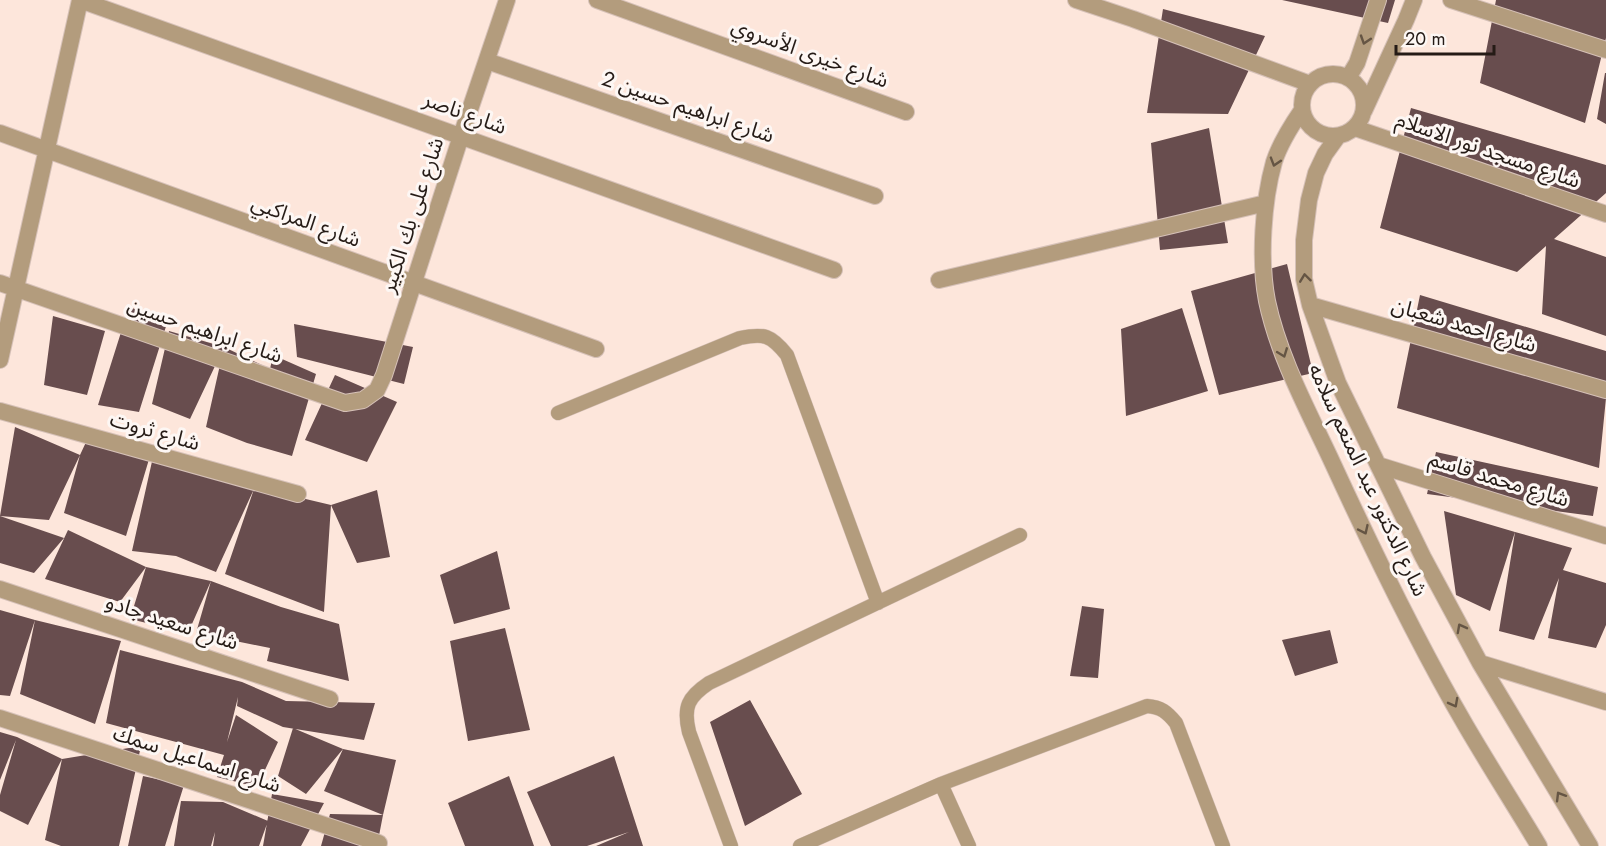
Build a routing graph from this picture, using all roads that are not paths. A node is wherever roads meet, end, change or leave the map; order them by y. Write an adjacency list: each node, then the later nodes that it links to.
1 (80, 0): 17 (street, شارع ناصر); 19 (street)
2 (507, 0): 9 (street, شارع على بك الكبير)
3 (597, 0): 13 (street, شارع خيرى الأسروي)
4 (1076, 0): 11 (street)
5 (1378, 0): 10 (street, one-way to 10)
6 (1414, 0): 14 (street)
7 (1451, 0): 8 (street)
8 (1606, 50)
9 (487, 61): 17 (street, شارع على بك الكبير); 20 (street, شارع ابراهيم حسين 2)
10 (1348, 78): 11 (street); 14 (street)
11 (1310, 84): 12 (street)
12 (1302, 110): 18 (street); 21 (street, شارع الدكتور عبد المنعم سلامه, one-way to 21)
13 (906, 112)
14 (1363, 112): 15 (street)
15 (1355, 128): 18 (street); 22 (street, شارع مسجد نور الاسلام)
16 (0, 134): 19 (street, شارع المراكبي)
17 (461, 136): 23 (street, شارع ناصر); 25 (street, شارع على بك الكبير)
18 (1338, 136): 27 (street, شارع الدكتور عبد المنعم سلامه, one-way to 18)
19 (46, 151): 25 (street, شارع المراكبي); 26 (street)
20 (875, 196)
21 (1266, 203): 24 (street); 50 (street, شارع الدكتور عبد المنعم سلامه, one-way to 50)
22 (1606, 214)
23 (834, 270)
24 (939, 280)
25 (414, 284): 28 (street, شارع المراكبي); 30 (street, شارع على بك الكبير)
26 (8, 286): 29 (street); 30 (street, شارع ابراهيم حسين)
27 (1310, 304): 31 (street, شارع احمد شعبان); 34 (street, شارع الدكتور عبد المنعم سلامه)
28 (596, 350)
29 (0, 360)
30 (384, 375)
31 (1606, 390)
32 (0, 411): 35 (street, شارع ثروت)
33 (558, 413): 39 (lane)
34 (1378, 465): 37 (street, شارع محمد قاسم); 40 (street, شارع الدكتور عبد المنعم سلامه, one-way to 34)
35 (298, 494)
36 (1020, 535): 39 (lane)
37 (1606, 536)
38 (0, 589): 41 (street, شارع سعيد جادو)
39 (878, 603): 46 (lane)
40 (1480, 663): 42 (street); 51 (street, شارع الدكتور عبد المنعم سلامه, one-way to 40)
41 (330, 699)
42 (1606, 702)
43 (0, 718): 45 (street, شارع اسماعيل سمك)
44 (941, 784): 47 (lane); 48 (lane); 49 (lane)
45 (379, 843)
46 (731, 846)
47 (800, 846)
48 (969, 846)
49 (1223, 846)
50 (1539, 846)
51 (1590, 846)

